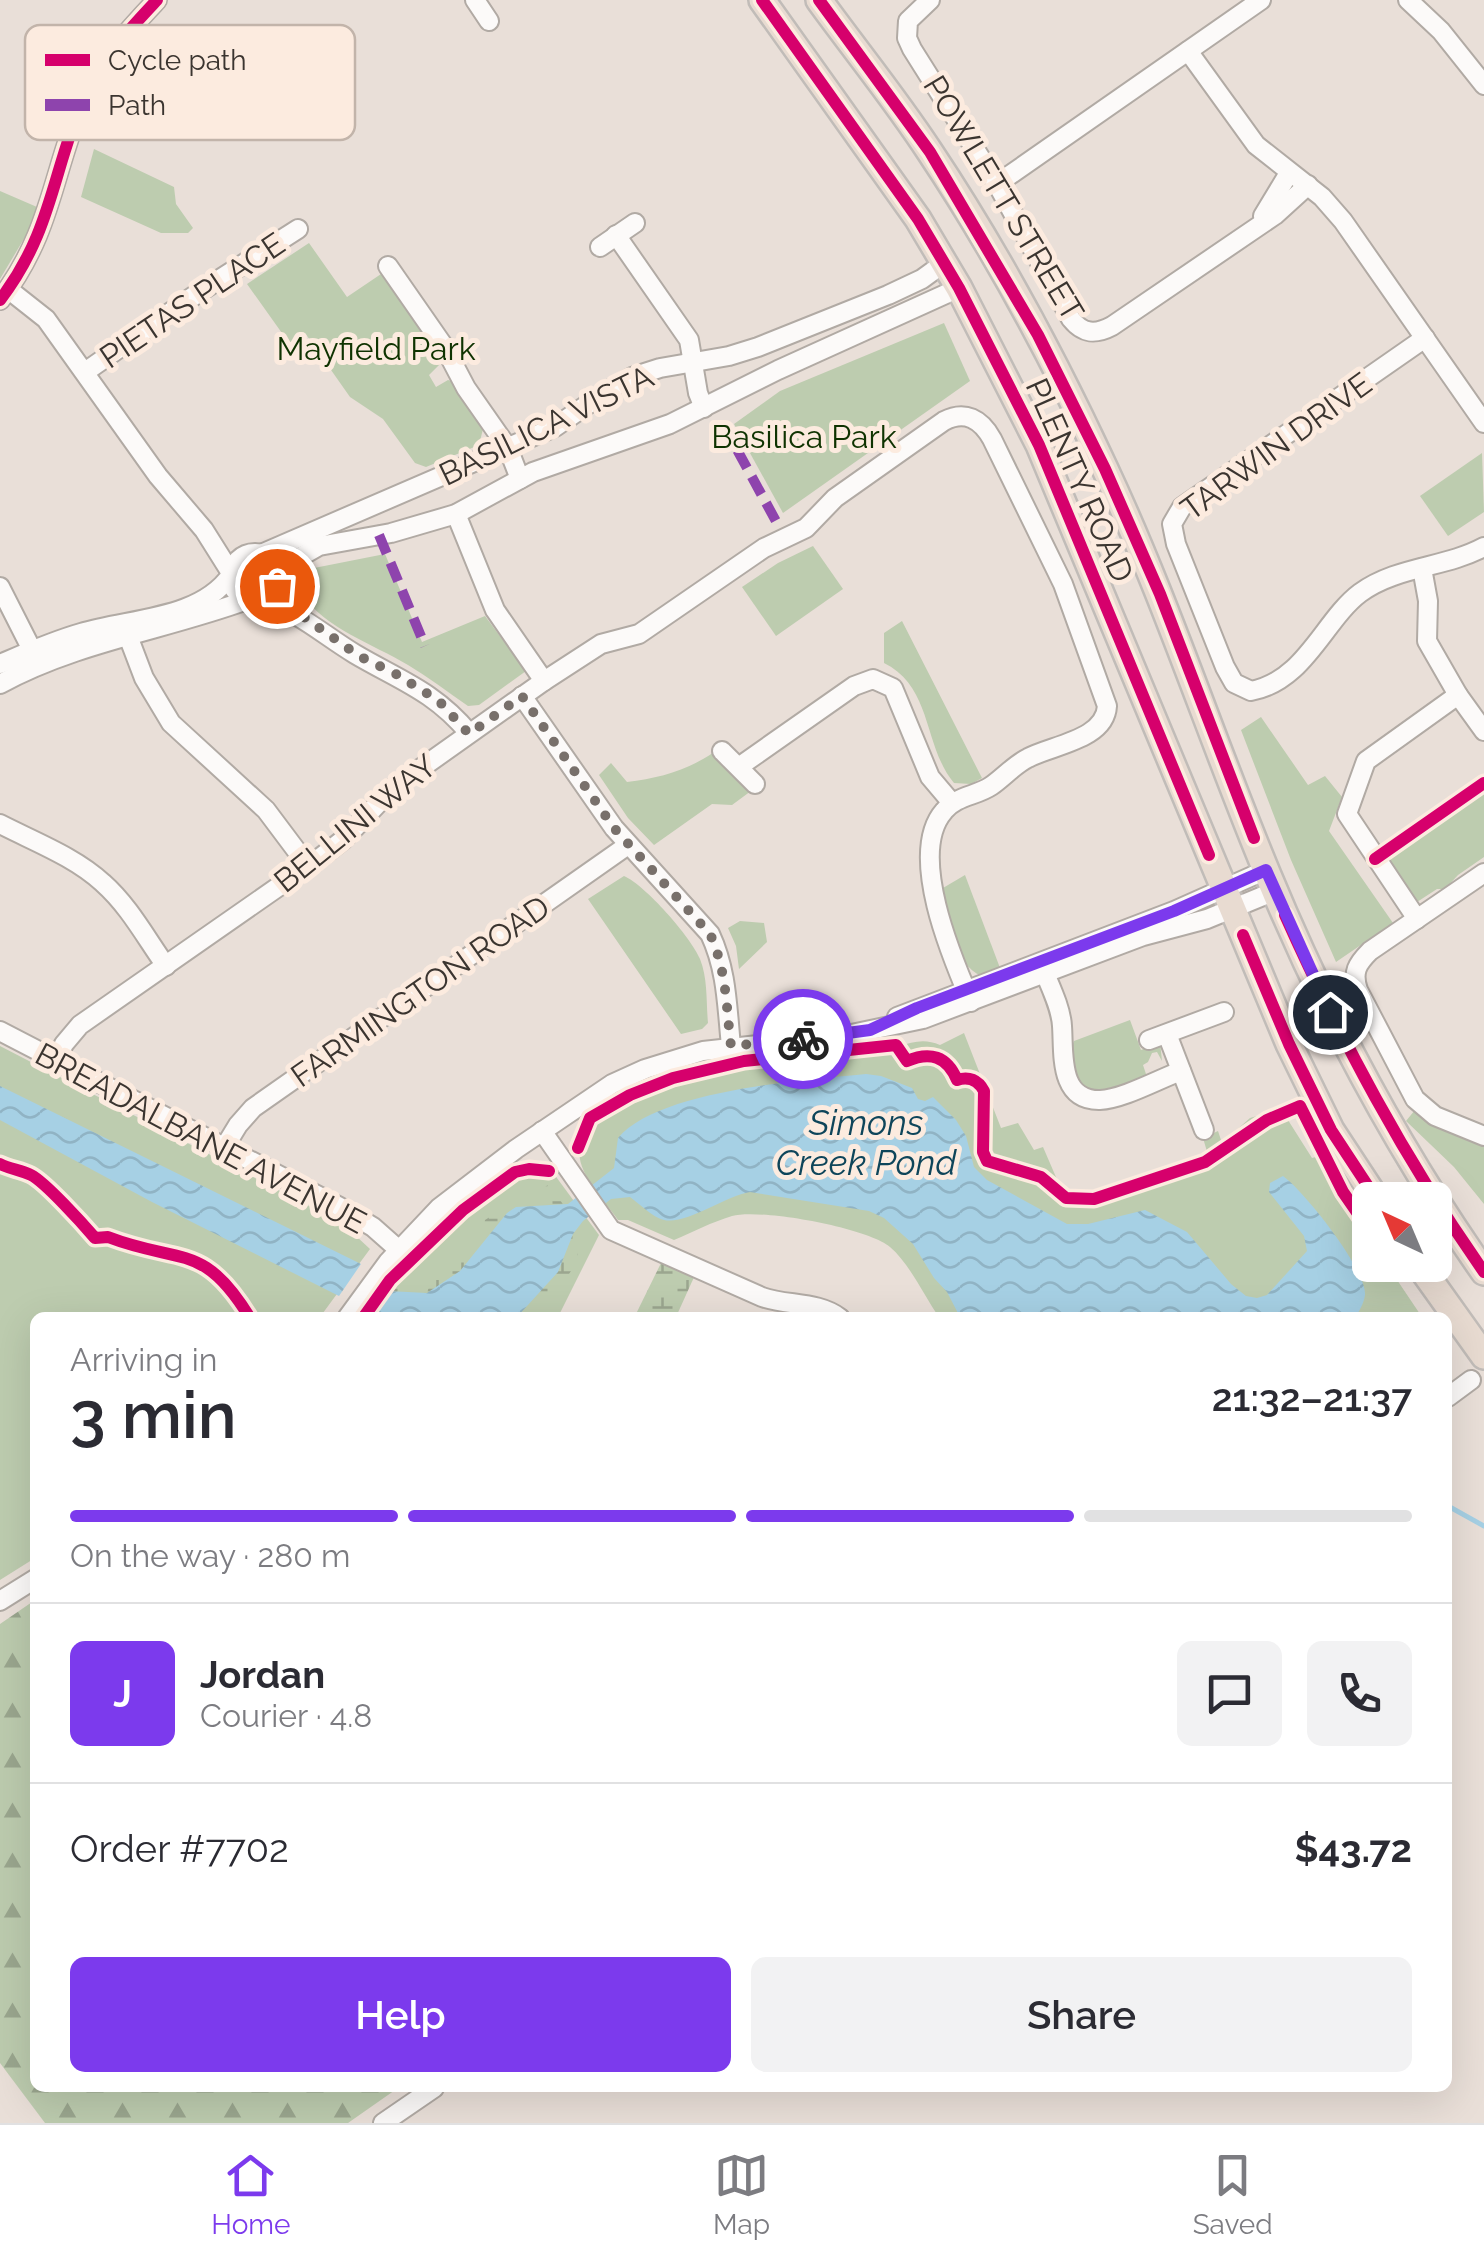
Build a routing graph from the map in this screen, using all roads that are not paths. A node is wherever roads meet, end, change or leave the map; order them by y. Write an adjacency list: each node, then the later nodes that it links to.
1 (176, 0): 8 (street)
2 (474, 0): 9 (street)
3 (762, 0): 21 (highway, PLENTY ROAD)
4 (819, 0): 59 (highway, PLENTY ROAD)
5 (930, 0): 14 (street, POWLETT STREET)
6 (1260, 0): 10 (street)
7 (1408, 0): 11 (street)
8 (150, 7)
9 (489, 21)
10 (1188, 51): 13 (street); 14 (street)
11 (1484, 85)
12 (70, 140): 24 (street)
13 (1289, 173): 15 (street); 17 (street, POWLETT STREET)
14 (997, 184): 17 (street, POWLETT STREET)
15 (1308, 185): 17 (street, POWLETT STREET); 25 (street)
16 (634, 223): 19 (street)
17 (1253, 228)
18 (298, 229): 27 (street, PIETAS PLACE)
19 (616, 235): 20 (street); 26 (street)
20 (600, 247)
21 (944, 263): 23 (highway, PLENTY ROAD); 26 (street, BASILICA VISTA)
22 (388, 266): 30 (street)
23 (959, 288): 28 (street, BASILICA VISTA); 60 (highway, PLENTY ROAD)
24 (4, 294): 27 (street)
25 (1425, 338): 29 (street); 36 (street, TARWIN DRIVE)
26 (694, 363): 28 (street); 30 (street, BASILICA VISTA)
27 (85, 372): 33 (street)
28 (704, 408): 31 (street, BASILICA VISTA)
29 (1484, 422)
30 (508, 448): 31 (street); 35 (street, BASILICA VISTA)
31 (520, 480): 32 (street, BASILICA VISTA)
32 (456, 514): 38 (street, BASILICA VISTA); 45 (street)
33 (204, 530): 35 (street); 37 (street)
34 (1484, 546): 36 (street, TARWIN DRIVE)
35 (255, 554): 37 (street); 38 (street)
36 (1422, 568): 47 (street)
37 (231, 574): 40 (street); 43 (street)
38 (278, 579): 40 (street); 41 (street)
39 (0, 588): 43 (street)
40 (254, 600): 41 (street); 42 (street)
41 (304, 617): 50 (street)
42 (128, 636): 46 (street); 57 (street)
43 (32, 650): 44 (street)
44 (0, 664)
45 (544, 681): 48 (street, BELLINI WAY); 54 (street, BELLINI WAY)
46 (0, 684)
47 (1458, 695): 49 (street); 61 (street)
48 (522, 696): 50 (street, BELLINI WAY); 56 (street)
49 (1484, 730)
50 (469, 734): 57 (street, BELLINI WAY)
51 (722, 751): 52 (street)
52 (740, 766): 53 (street); 54 (street)
53 (755, 784)
54 (952, 803): 64 (street)
55 (0, 824): 62 (street)
56 (628, 845): 67 (street); 73 (street, FARMINGTON ROAD)
57 (308, 866): 62 (street, BELLINI WAY)
58 (1483, 875): 61 (street)
59 (1270, 880): 60 (street); 76 (highway, PLENTY ROAD)
60 (1227, 898): 63 (street); 74 (highway, PLENTY ROAD)
61 (1417, 919): 72 (street)
62 (166, 966): 68 (street, BELLINI WAY)
63 (1043, 968): 64 (street); 69 (street)
64 (968, 996): 67 (street)
65 (1224, 1012): 69 (street)
66 (0, 1032): 68 (street, BREADALBANE AVENUE)
67 (731, 1046): 71 (street)
68 (62, 1063): 73 (street, BREADALBANE AVENUE)
69 (1182, 1071): 70 (street)
70 (1204, 1130)
71 (542, 1131): 75 (street); 79 (street)
72 (1484, 1136)
73 (224, 1148): 75 (street, BREADALBANE AVENUE)
74 (1365, 1182)
75 (399, 1250): 78 (street)
76 (1484, 1272)
77 (1431, 1282): 80 (highway)
78 (352, 1312)
79 (830, 1312)
80 (1484, 1356)
81 (1472, 1380): 82 (street)
82 (1452, 1394)
83 (30, 1582): 84 (street)
84 (0, 1602)
85 (428, 2092): 86 (street)
86 (383, 2123)

